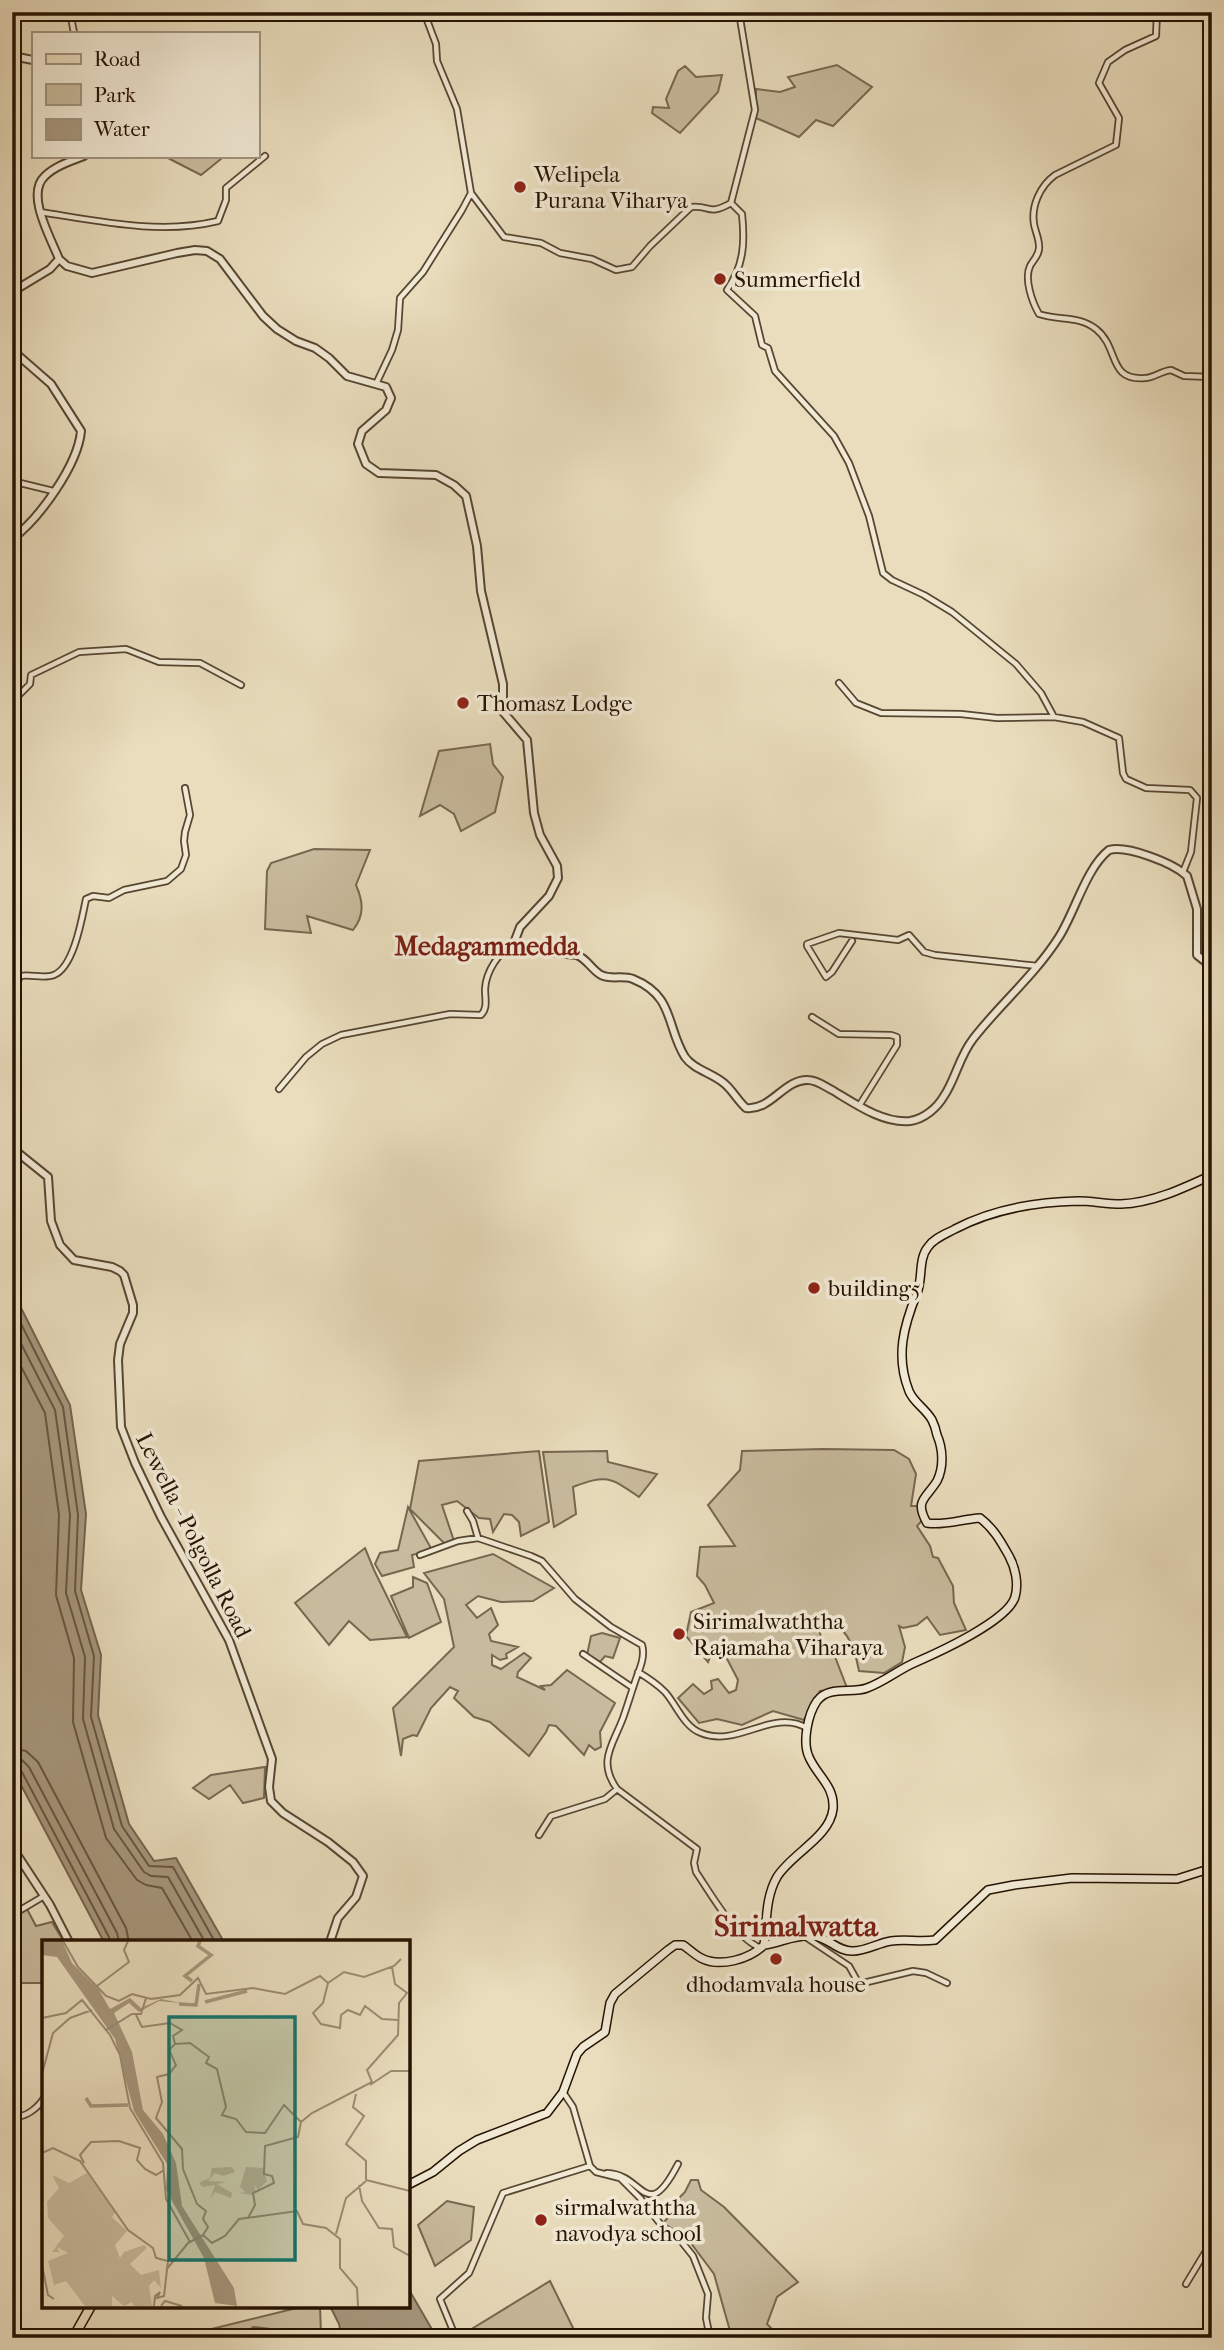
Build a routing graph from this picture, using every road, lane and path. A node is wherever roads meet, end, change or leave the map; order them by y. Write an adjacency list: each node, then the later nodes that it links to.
1 (70, 12): 5 (street)
2 (425, 12): 10 (street)
3 (738, 12): 11 (street)
4 (1157, 12): 16 (street)
5 (74, 32)
6 (12, 57): 7 (street)
7 (32, 60)
8 (265, 156): 12 (street)
9 (80, 158): 12 (street)
10 (471, 193): 11 (street); 17 (street)
11 (731, 203): 24 (street)
12 (40, 212): 13 (street)
13 (59, 259): 14 (street); 17 (street)
14 (12, 292)
15 (12, 350): 19 (street)
16 (1212, 377)
17 (376, 384): 28 (street)
18 (12, 481): 19 (street)
19 (53, 491): 20 (street)
20 (12, 539)
21 (839, 684): 24 (street)
22 (241, 685): 23 (street)
23 (12, 706)
24 (1054, 717): 26 (street)
25 (185, 788): 31 (street)
26 (1183, 872): 29 (street); 30 (street)
27 (852, 941): 29 (street)
28 (514, 943): 33 (street); 34 (street)
29 (1039, 966): 34 (street)
30 (1212, 967)
31 (12, 996)
32 (812, 1017): 34 (street)
33 (279, 1089)
34 (859, 1106)
35 (12, 1148): 52 (street, Lewella - Polgolla Road)
36 (1212, 1175): 43 (main road)
37 (467, 1511): 38 (street)
38 (478, 1538): 39 (street); 41 (street)
39 (420, 1555)
40 (583, 1654): 42 (street)
41 (639, 1672): 42 (street); 43 (street)
42 (633, 1688): 44 (street)
43 (808, 1728): 53 (main road)
44 (618, 1789): 45 (street); 53 (street)
45 (539, 1835)
46 (12, 1847): 48 (street)
47 (1211, 1867): 50 (main road)
48 (44, 1895): 49 (street); 51 (street)
49 (12, 1915)
50 (803, 1936): 53 (main road); 54 (street)
51 (68, 1940)
52 (331, 1940)
53 (762, 1946): 55 (main road)
54 (947, 1983)
55 (564, 2092): 59 (street); 61 (main road)
56 (42, 2101): 57 (street)
57 (12, 2117)
58 (678, 2164): 60 (street)
59 (590, 2166): 60 (street); 66 (street)
60 (596, 2172): 67 (street)
61 (410, 2184)
62 (1212, 2241): 63 (street)
63 (1186, 2284)
64 (90, 2308): 65 (main road)
65 (73, 2338)
66 (456, 2338)
67 (710, 2338)

